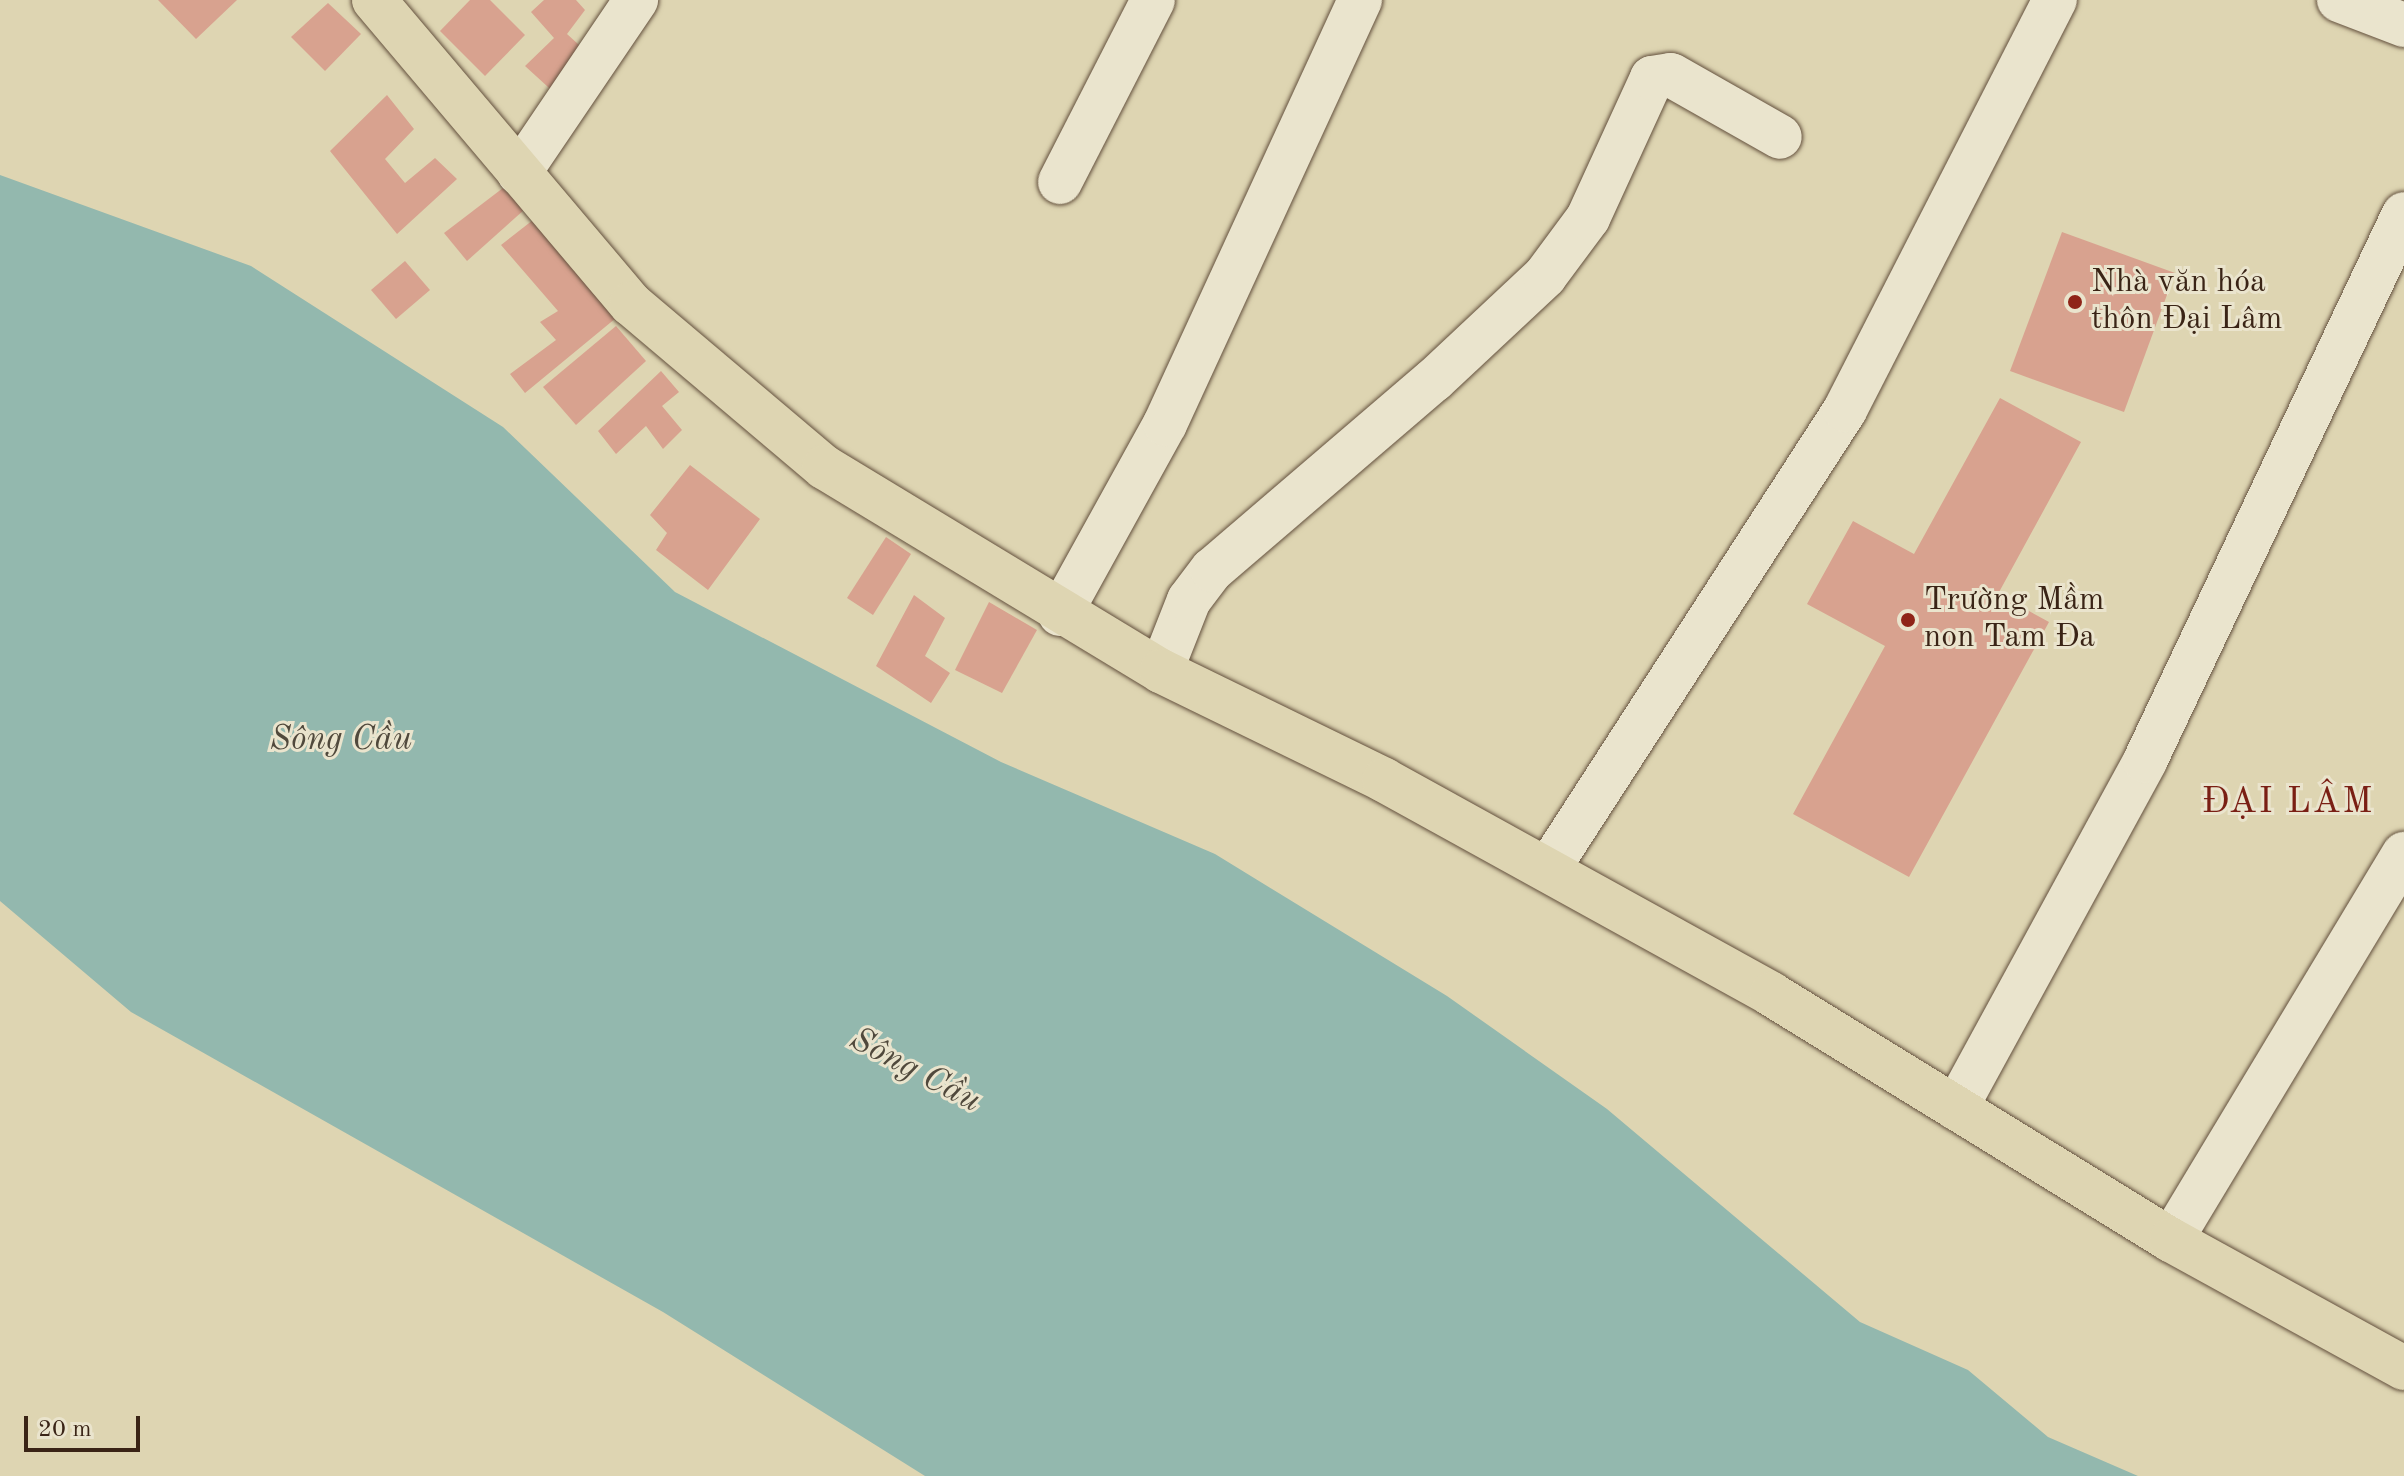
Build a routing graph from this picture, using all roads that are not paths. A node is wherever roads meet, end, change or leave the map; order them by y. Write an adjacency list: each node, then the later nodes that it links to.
1 (374, 0): 9 (main road)
2 (636, 0): 9 (street)
3 (1153, 0): 10 (street)
4 (1360, 0): 12 (street)
5 (2055, 0): 15 (street)
6 (2339, 0): 7 (street)
7 (2404, 25)
8 (1780, 137): 13 (street)
9 (519, 173): 12 (main road)
10 (1060, 182)
11 (2404, 214): 16 (street)
12 (1060, 614): 13 (main road)
13 (1161, 671): 15 (main road)
14 (2404, 854): 17 (street)
15 (1548, 869): 16 (main road)
16 (1956, 1108): 17 (main road)
17 (2171, 1240): 18 (main road)
18 (2404, 1368)

